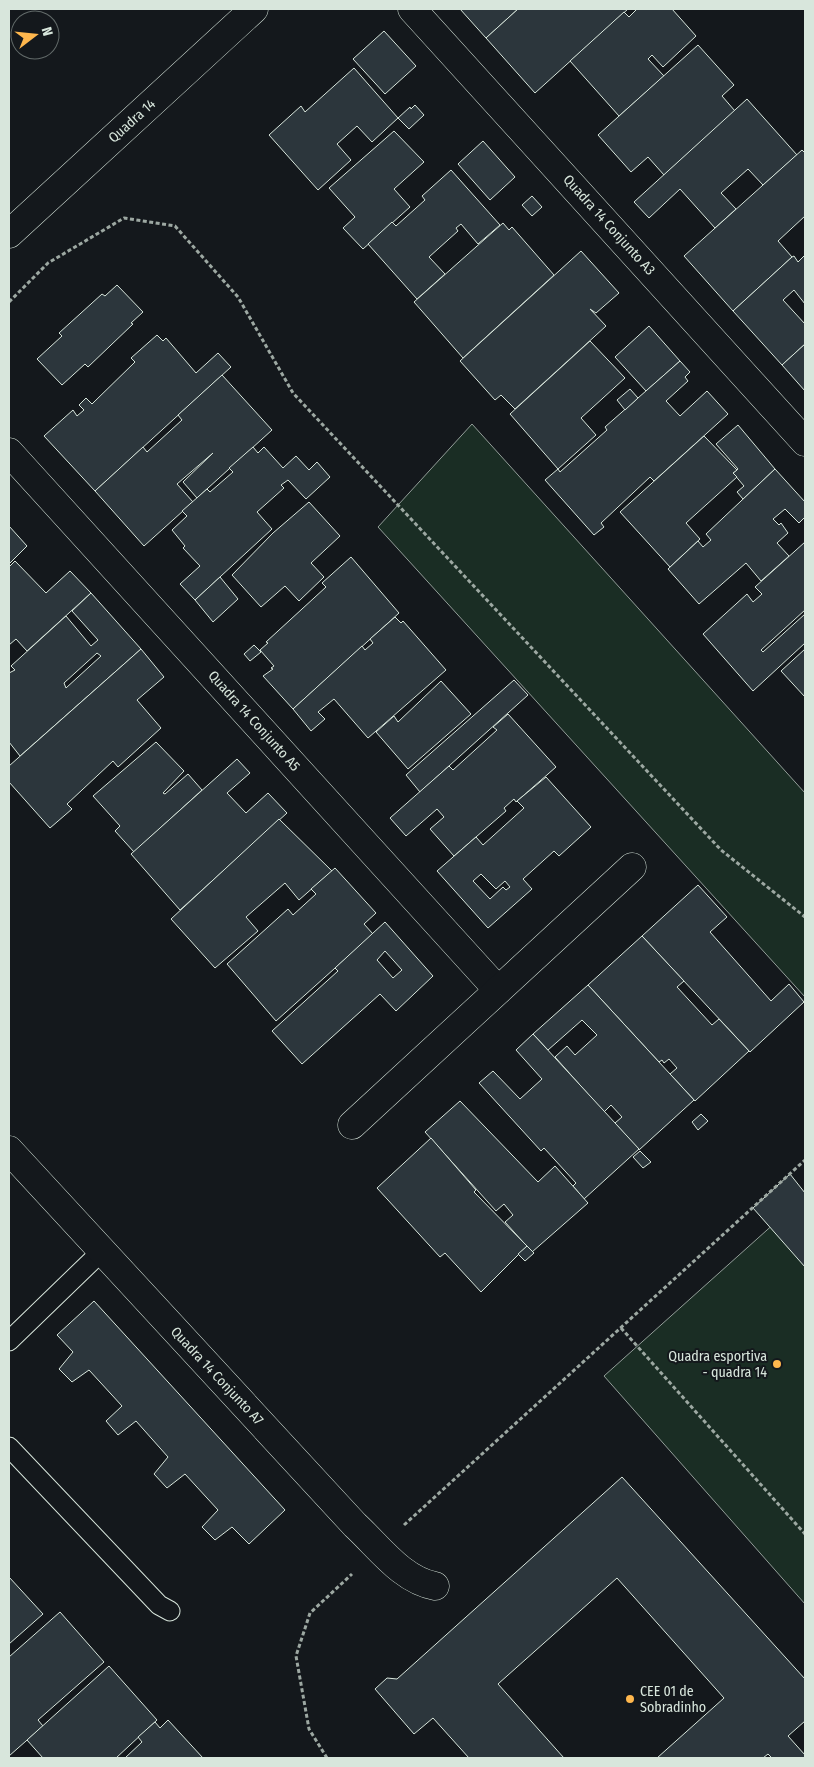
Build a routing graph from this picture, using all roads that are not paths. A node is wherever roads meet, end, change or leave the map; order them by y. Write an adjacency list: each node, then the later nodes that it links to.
1 (254, 9): 3 (street, Quadra 14)
2 (412, 9): 4 (street, Quadra 14 Conjunto A3)
3 (9, 234)
4 (805, 442)
5 (9, 452): 7 (street, Quadra 14 Conjunto A5)
6 (632, 867): 7 (street)
7 (498, 990): 8 (street)
8 (352, 1125)
9 (9, 1150): 10 (street, Quadra 14 Conjunto A7)
10 (101, 1252): 11 (lane); 13 (street, Quadra 14 Conjunto A7)
11 (9, 1341)
12 (9, 1447): 14 (lane)
13 (436, 1586)
14 (170, 1611)

